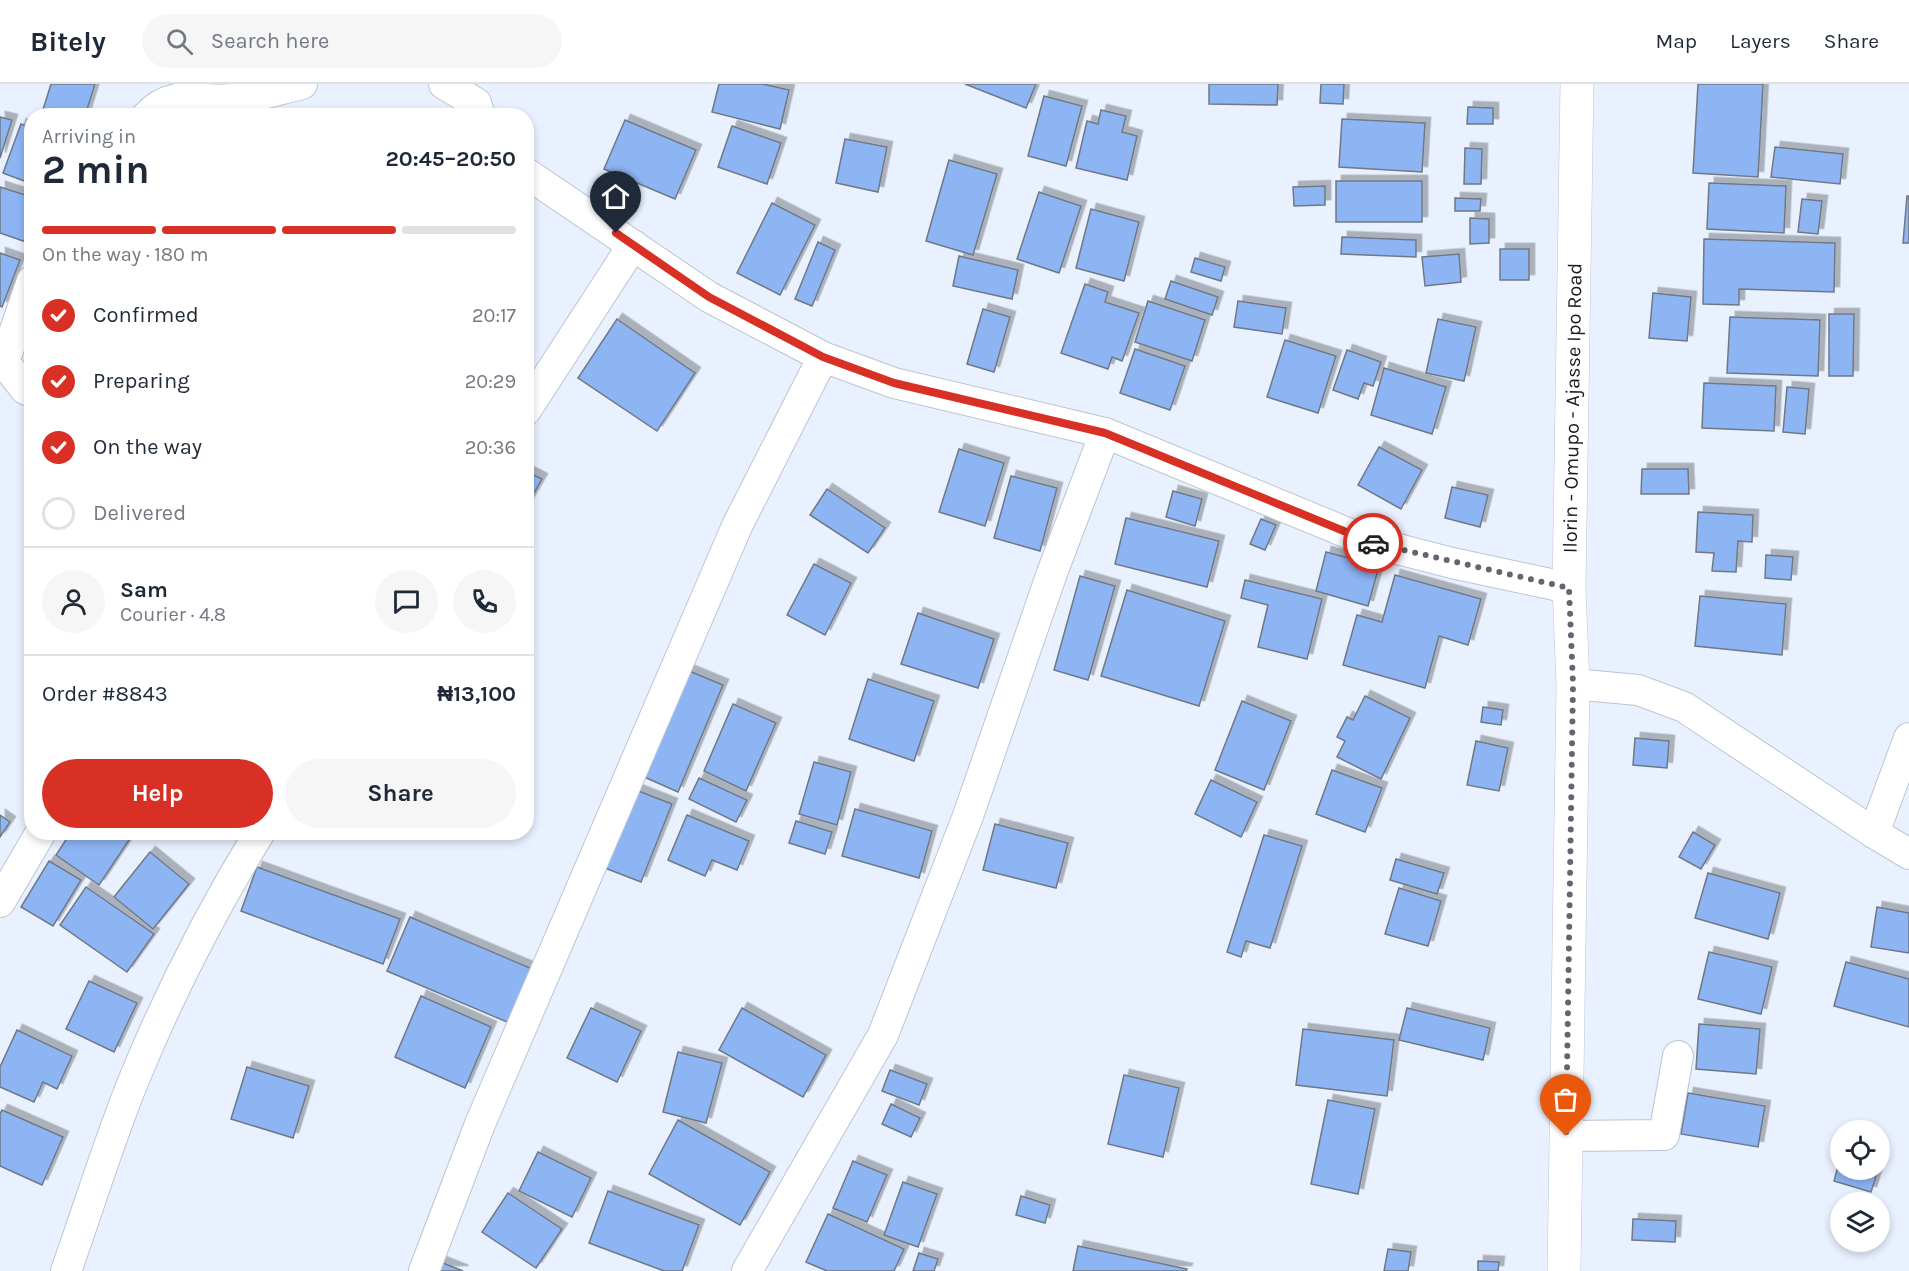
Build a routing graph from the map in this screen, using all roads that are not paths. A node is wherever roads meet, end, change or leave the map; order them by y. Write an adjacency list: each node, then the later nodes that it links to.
1 (302, 84): 4 (street)
2 (444, 84): 5 (street)
3 (1577, 84): 13 (highway, Ilorin - Omupo - Ajasse Ipo Road)
4 (161, 100)
5 (479, 101)
6 (534, 178): 7 (street)
7 (633, 245): 9 (street); 11 (street)
8 (24, 304): 10 (street)
9 (823, 357): 12 (street); 25 (street)
10 (24, 388)
11 (534, 398)
12 (1105, 433): 13 (street); 23 (street)
13 (1569, 588): 14 (highway, Ilorin - Omupo - Ajasse Ipo Road)
14 (1573, 684): 16 (street); 22 (highway, Ilorin - Omupo - Ajasse Ipo Road)
15 (1909, 738): 16 (street)
16 (1874, 834): 19 (street)
17 (36, 840): 20 (street)
18 (255, 840): 24 (street)
19 (1909, 854)
20 (0, 902)
21 (1678, 1056): 22 (street)
22 (1566, 1136): 26 (highway, Ilorin - Omupo - Ajasse Ipo Road)
23 (754, 1269)
24 (66, 1271)
25 (424, 1271)
26 (1564, 1271)

